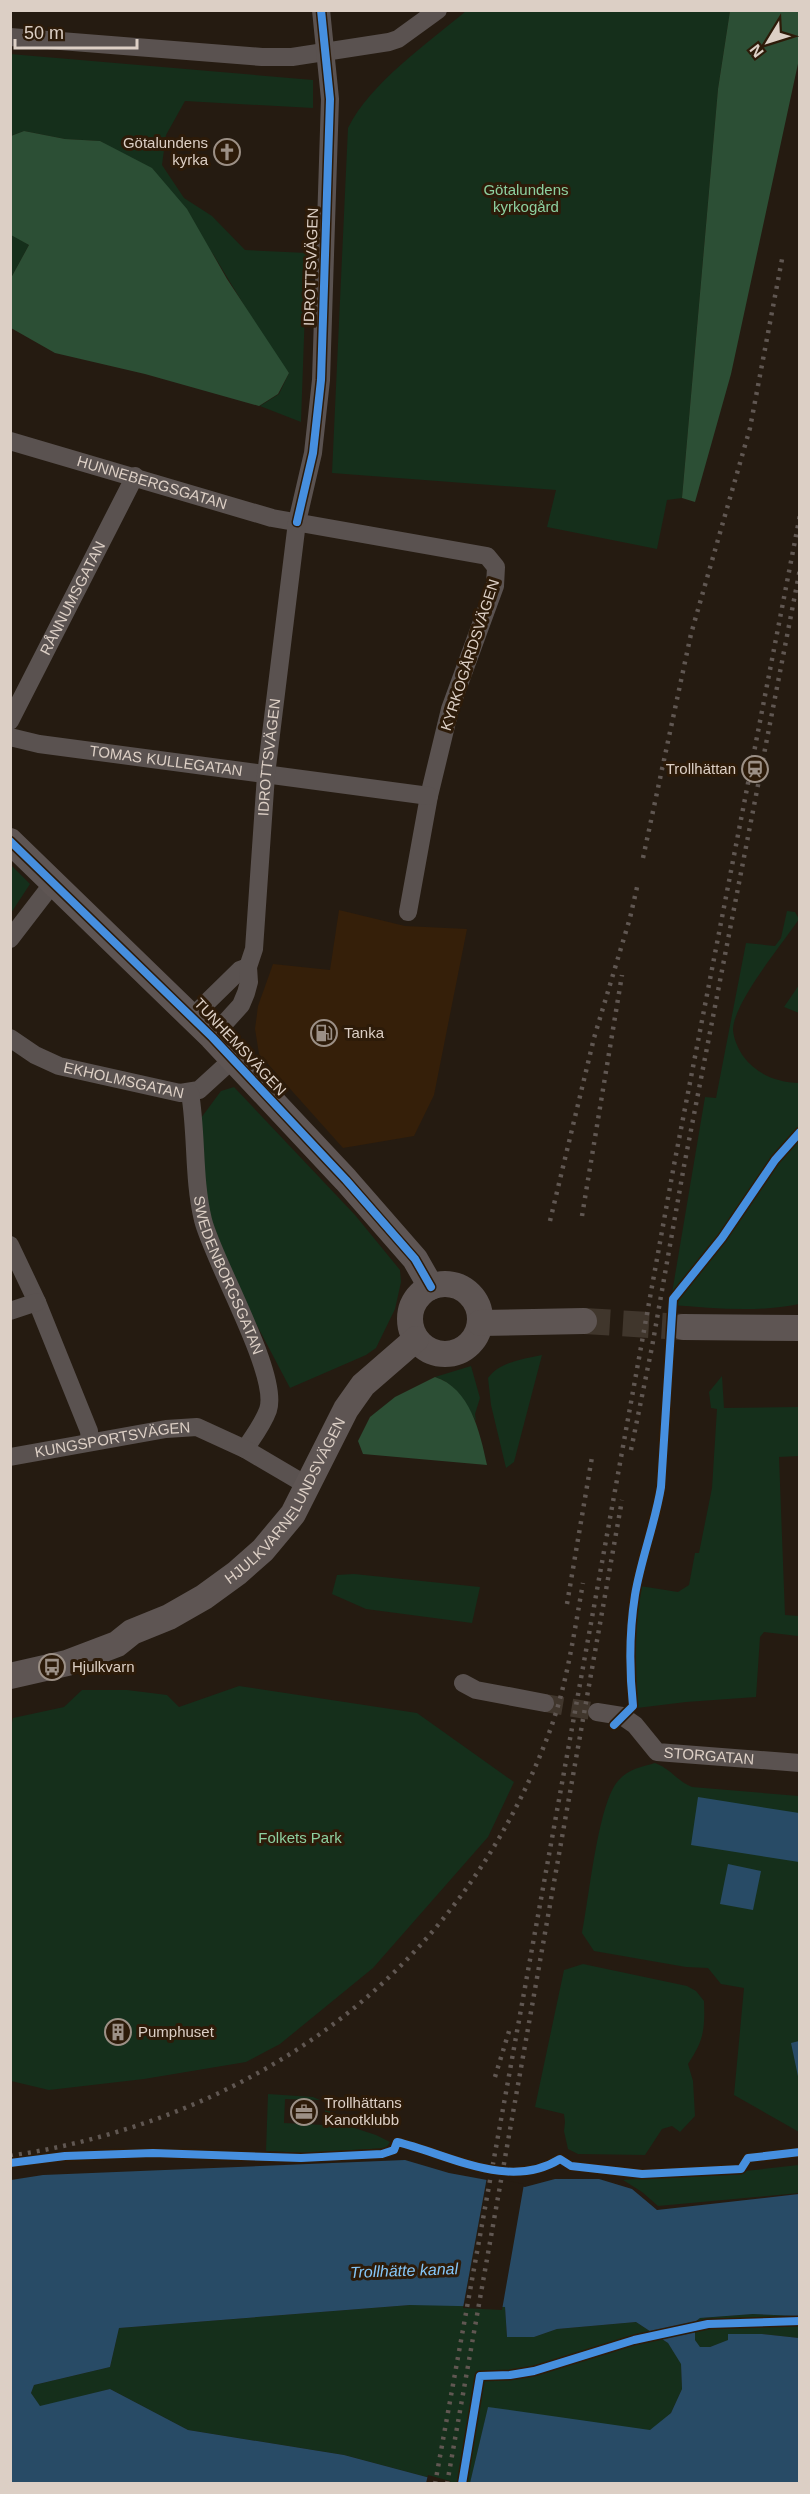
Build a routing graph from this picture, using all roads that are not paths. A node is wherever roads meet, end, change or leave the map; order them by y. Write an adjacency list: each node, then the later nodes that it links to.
1 (321, 10): 4 (street, IDROTTSVÄGEN)
2 (438, 10): 4 (street)
3 (10, 37): 4 (street)
4 (327, 51): 7 (street, IDROTTSVÄGEN)
5 (10, 441): 6 (street, HUNNEBERGSGATAN)
6 (135, 476): 7 (street, HUNNEBERGSGATAN); 8 (street, RÅNNUMSGATAN)
7 (297, 522): 10 (street, IDROTTSVÄGEN); 11 (street, KYRKOGÅRDSVÄGEN)
8 (10, 721)
9 (10, 737): 10 (street, TOMAS KULLEGATAN)
10 (266, 775): 11 (street, TOMAS KULLEGATAN); 16 (street, IDROTTSVÄGEN)
11 (429, 796): 14 (street, KYRKOGÅRDSVÄGEN)
12 (10, 842): 13 (street, TUNHEMSVÄGEN)
13 (53, 883): 15 (street); 17 (street, TUNHEMSVÄGEN)
14 (408, 912)
15 (10, 939)
16 (249, 968): 17 (street); 18 (street, IDROTTSVÄGEN)
17 (193, 1016): 18 (street, TUNHEMSVÄGEN)
18 (212, 1036): 20 (street, TUNHEMSVÄGEN)
19 (10, 1038): 21 (street, EKHOLMSGATAN)
20 (233, 1059): 21 (street, EKHOLMSGATAN); 23 (street, TUNHEMSVÄGEN)
21 (190, 1093): 32 (street, SWEDENBORGSGATAN)
22 (10, 1245): 24 (street)
23 (431, 1287): 27 (street); 30 (street)
24 (37, 1302): 25 (street); 31 (street)
25 (10, 1311)
26 (584, 1321): 27 (street)
27 (480, 1323): 30 (street)
28 (683, 1327): 29 (street)
29 (800, 1328)
30 (416, 1339): 34 (street, HJULKVARNELUNDSVÄGEN)
31 (90, 1442): 32 (street, KUNGSPORTSVÄGEN); 33 (street, KUNGSPORTSVÄGEN)
32 (245, 1449): 34 (street, KUNGSPORTSVÄGEN)
33 (10, 1457)
34 (308, 1486): 35 (street, HJULKVARNELUNDSVÄGEN)
35 (132, 1632): 36 (street, HJULKVARNELUNDSVÄGEN); 37 (street, HJULKVARNELUNDSVÄGEN)
36 (10, 1661)
37 (10, 1676)
38 (463, 1683): 39 (street)
39 (545, 1703)
40 (597, 1712): 41 (street, STORGATAN)
41 (800, 1763)

